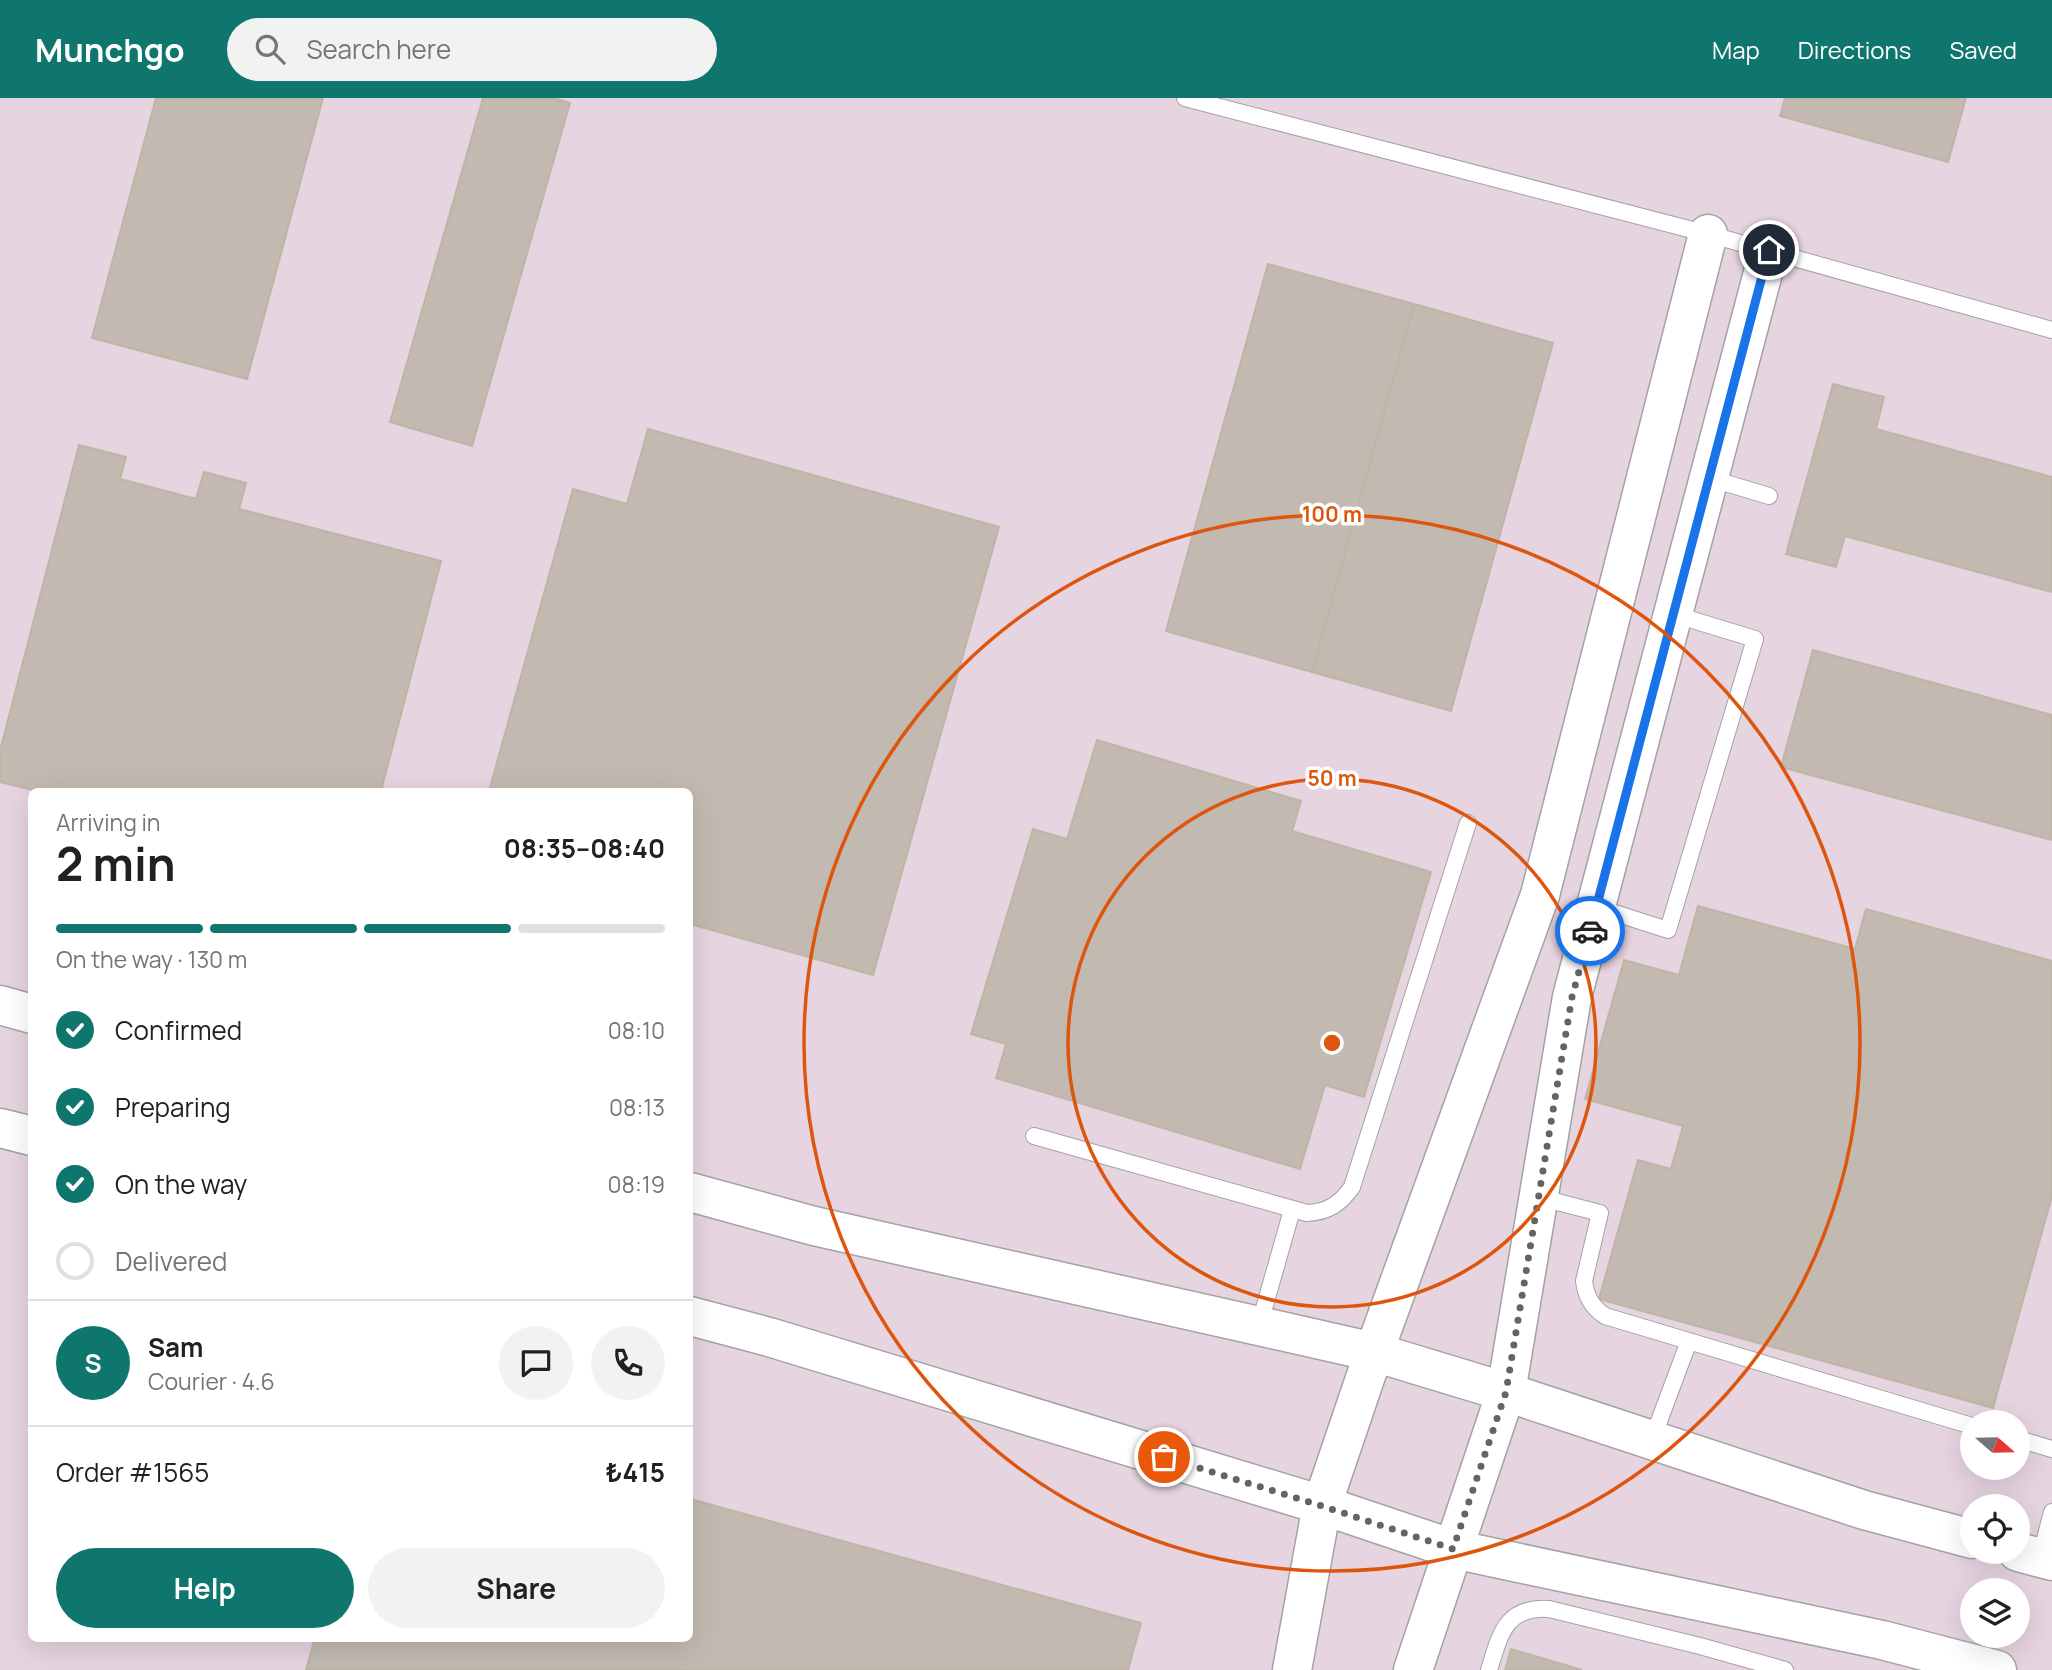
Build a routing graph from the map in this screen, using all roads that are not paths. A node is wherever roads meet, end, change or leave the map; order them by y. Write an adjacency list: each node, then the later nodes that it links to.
1 (1185, 98): 2 (lane)
2 (1708, 234): 3 (lane); 21 (street)
3 (1769, 250): 4 (lane); 5 (street)
4 (2052, 330)
5 (1709, 478): 6 (lane); 7 (street)
6 (1769, 496)
7 (1673, 614): 9 (street); 9 (lane)
8 (1468, 823): 17 (lane)
9 (1596, 907): 16 (street)
10 (0, 1005): 11 (street)
11 (28, 1013)
12 (0, 1128): 13 (street)
13 (28, 1135)
14 (1034, 1136): 17 (lane)
15 (693, 1193): 19 (street)
16 (1538, 1197): 20 (lane); 22 (street)
17 (1292, 1210): 19 (lane)
18 (693, 1317): 27 (street)
19 (1259, 1326): 21 (street)
20 (1689, 1341): 23 (lane); 24 (lane)
21 (1374, 1352): 22 (street); 27 (street)
22 (1506, 1392): 24 (street); 30 (street)
23 (1960, 1422)
24 (1652, 1440): 29 (street)
25 (2030, 1443): 26 (lane)
26 (2052, 1449)
27 (1322, 1506): 30 (street); 32 (street)
28 (2052, 1512): 31 (lane)
29 (1960, 1536)
30 (1453, 1549): 33 (street); 36 (street)
31 (2036, 1557)
32 (1292, 1670)
33 (1413, 1670)
34 (1489, 1670): 35 (lane)
35 (1785, 1670)
36 (1997, 1670)

